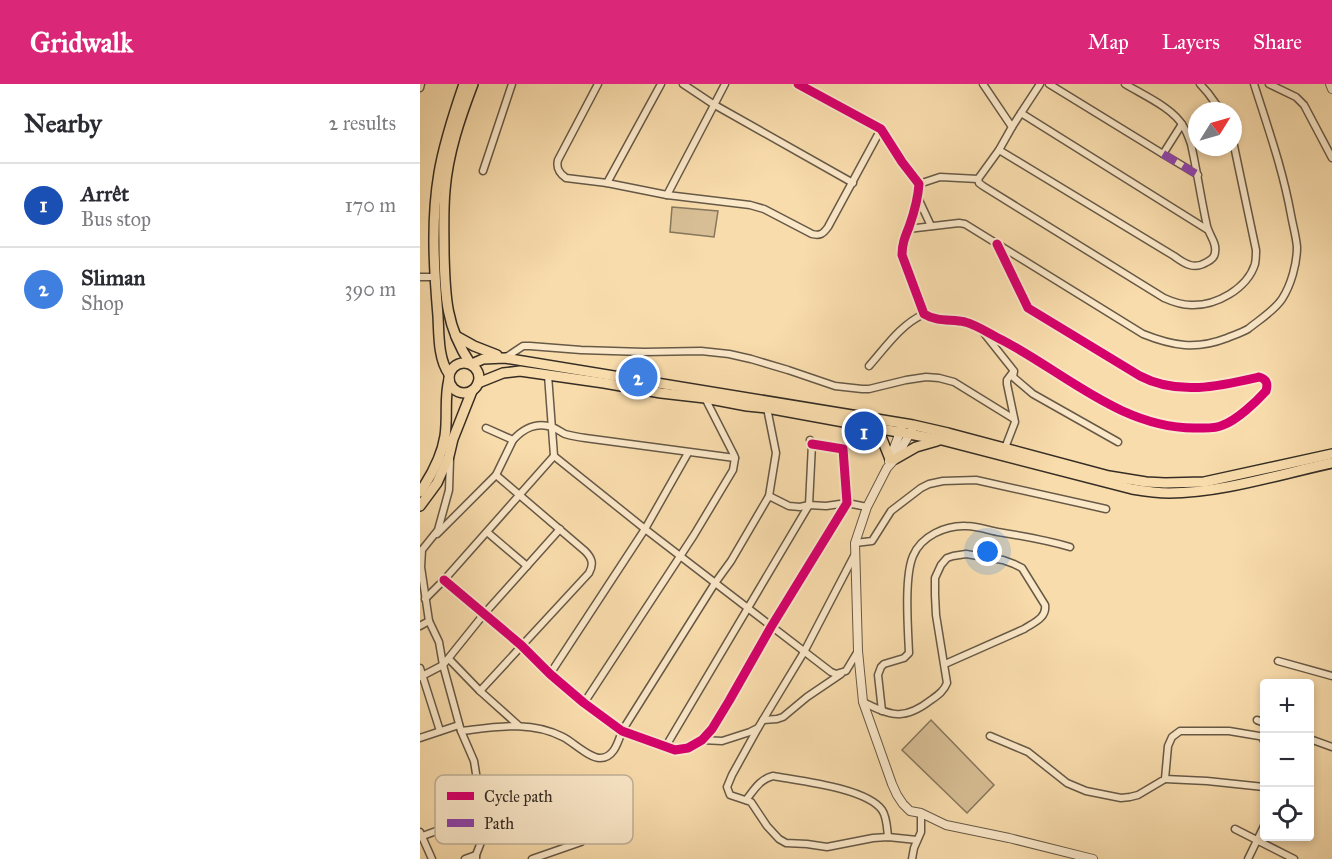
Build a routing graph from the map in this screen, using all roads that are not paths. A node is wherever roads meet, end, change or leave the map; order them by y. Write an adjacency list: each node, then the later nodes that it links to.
1 (464, 84): 41 (highway)
2 (473, 84): 44 (highway)
3 (512, 84): 28 (street)
4 (598, 84): 31 (street)
5 (661, 84): 31 (street)
6 (683, 84): 19 (street)
7 (725, 84): 19 (street)
8 (798, 84): 23 (street)
9 (983, 84): 22 (street)
10 (1040, 84): 20 (street)
11 (1049, 84): 25 (street)
12 (1125, 84): 21 (street)
13 (1200, 84): 18 (street)
14 (1254, 84): 39 (street)
15 (1269, 84): 27 (street)
16 (1330, 84): 17 (street)
17 (1332, 89)
18 (1214, 102)
19 (713, 104): 32 (street); 34 (street)
20 (1021, 113): 22 (street); 38 (street)
21 (1182, 124): 25 (street); 29 (street)
22 (1012, 127): 24 (street)
23 (881, 129): 32 (street); 33 (street)
24 (999, 150): 30 (street); 38 (street)
25 (1163, 154): 29 (street)
26 (1236, 156): 30 (street)
27 (1332, 158)
28 (483, 171)
29 (1198, 175): 38 (street)
30 (978, 179): 33 (street)
31 (607, 183): 34 (street)
32 (853, 183): 34 (street)
33 (919, 184): 35 (street)
34 (667, 195)
35 (918, 198): 36 (street); 37 (street)
36 (931, 226): 37 (street); 39 (street)
37 (908, 230): 42 (street)
38 (1208, 230)
39 (997, 244): 43 (street)
40 (420, 277): 41 (street)
41 (435, 277): 50 (highway)
42 (924, 314): 43 (street); 47 (street)
43 (981, 329): 48 (street)
44 (455, 336): 45 (highway); 46 (highway)
45 (505, 358): 46 (highway); 54 (street); 58 (highway)
46 (471, 364): 50 (highway); 51 (highway)
47 (868, 366)
48 (1014, 371): 54 (street); 61 (street)
49 (548, 375): 51 (highway); 52 (highway); 55 (street)
50 (449, 376): 51 (highway); 62 (highway)
51 (475, 387): 66 (highway)
52 (705, 398): 53 (highway); 68 (street)
53 (767, 408): 56 (highway); 74 (street)
54 (1014, 419): 63 (street)
55 (551, 427): 59 (street); 64 (street); 67 (street)
56 (875, 427): 58 (highway); 69 (highway)
57 (486, 428): 59 (street)
58 (906, 429): 60 (highway); 63 (highway); 69 (street)
59 (513, 440): 71 (street)
60 (942, 440): 69 (highway); 70 (highway)
61 (1118, 442)
62 (442, 446): 66 (street); 72 (highway)
63 (1005, 448): 65 (highway)
64 (688, 453): 68 (street); 81 (street)
65 (1332, 454)
66 (449, 456): 76 (highway); 85 (street)
67 (554, 456): 73 (street); 81 (street)
68 (735, 458): 87 (street)
69 (891, 462): 78 (street)
70 (1332, 463)
71 (496, 475): 73 (street); 85 (street)
72 (420, 492)
73 (520, 494): 80 (street); 82 (street)
74 (769, 496): 77 (street); 91 (street)
75 (847, 503): 77 (street); 77 (street); 78 (street); 97 (street)
76 (420, 506)
77 (809, 506): 93 (street)
78 (867, 507): 83 (street)
79 (1106, 508): 83 (street)
80 (560, 529): 88 (street); 98 (street)
81 (645, 529): 87 (street); 107 (street)
82 (487, 532): 88 (street); 90 (street)
83 (855, 543): 86 (street)
84 (1070, 547): 112 (street)
85 (422, 550): 89 (street)
86 (855, 553): 99 (street); 100 (street)
87 (681, 556): 91 (street); 111 (street)
88 (527, 566): 94 (street)
89 (420, 568): 92 (street)
90 (444, 580): 92 (street); 94 (street)
91 (715, 583): 93 (street); 120 (street)
92 (425, 599): 95 (street)
93 (748, 608): 97 (street); 126 (street)
94 (484, 614): 98 (street); 101 (street)
95 (429, 621): 96 (street); 104 (street)
96 (420, 626)
97 (771, 627): 100 (street); 124 (street)
98 (521, 645): 107 (street); 109 (street)
99 (858, 651): 105 (street); 110 (street)
100 (804, 652): 105 (street); 113 (street)
101 (449, 659): 104 (street); 109 (street)
102 (1278, 661): 108 (street)
103 (945, 664): 103 (street); 112 (street)
104 (442, 665): 106 (street); 117 (street)
105 (846, 670): 113 (street)
106 (421, 673): 119 (street)
107 (550, 674): 111 (street)
108 (1332, 676)
109 (480, 691): 116 (street)
110 (863, 702): 112 (street); 132 (street)
111 (584, 703): 120 (street)
112 (882, 711)
113 (763, 720): 118 (street)
114 (1257, 720): 115 (street)
115 (1260, 721)
116 (518, 725): 117 (street); 120 (street)
117 (460, 728): 119 (street); 128 (street)
118 (758, 728): 124 (street); 131 (street)
119 (440, 731): 123 (street)
120 (622, 731): 126 (street)
121 (990, 736): 129 (street)
122 (1260, 736): 129 (street)
123 (420, 738)
124 (702, 740): 126 (street)
125 (1314, 740): 127 (street)
126 (666, 746)
127 (1332, 747)
128 (476, 775)
129 (1165, 779): 130 (street)
130 (1260, 788)
131 (746, 800): 136 (street); 136 (street)
132 (921, 813): 137 (street); 145 (street)
133 (1235, 829): 138 (street)
134 (421, 835): 141 (street)
135 (1260, 835): 138 (street)
136 (888, 837): 137 (street)
137 (917, 840): 144 (street)
138 (1258, 840): 146 (street); 147 (street)
139 (575, 844): 143 (street)
140 (476, 857): 142 (street)
141 (432, 859)
142 (465, 859)
143 (532, 859)
144 (912, 859)
145 (1093, 859)
146 (1248, 859)
147 (1294, 859)

